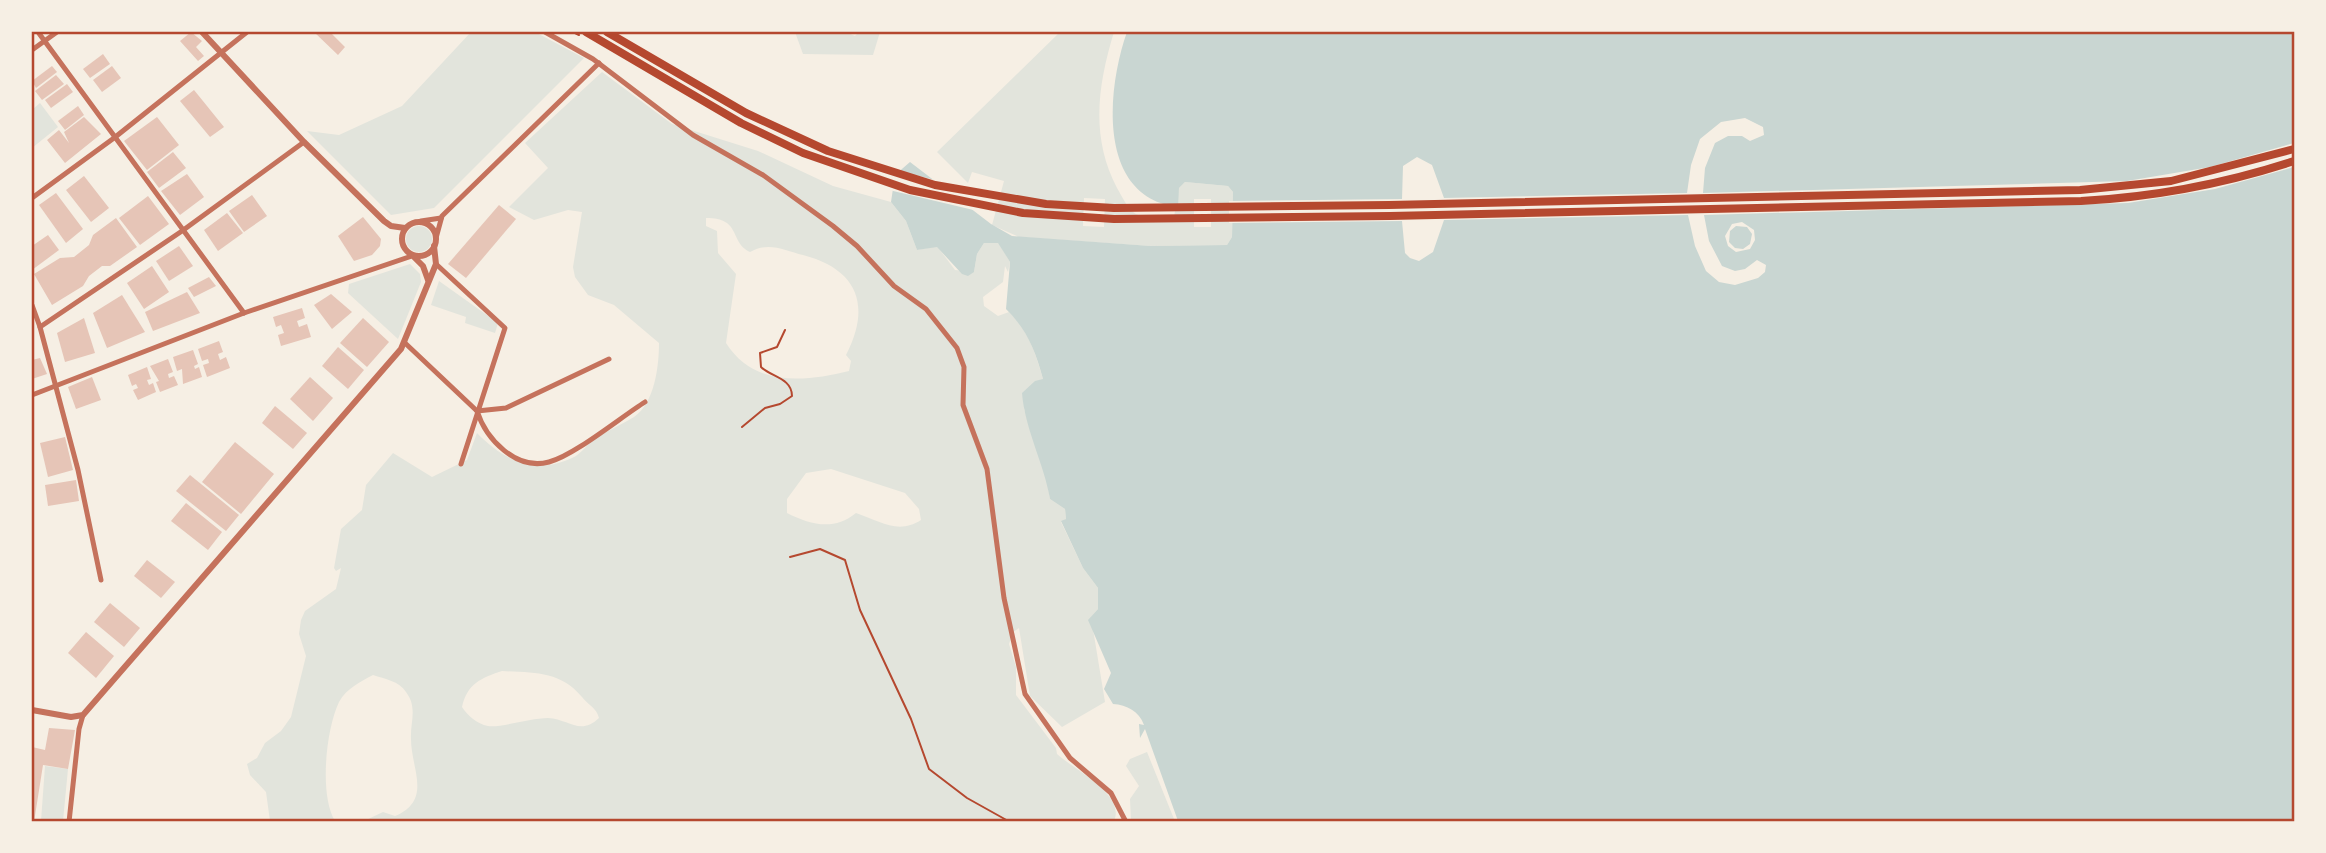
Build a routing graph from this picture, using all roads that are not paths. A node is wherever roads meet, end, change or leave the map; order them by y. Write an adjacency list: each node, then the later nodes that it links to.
1 (38, 32): 8 (street)
2 (57, 32): 8 (street)
3 (202, 32): 10 (street)
4 (247, 32): 10 (street)
5 (545, 32): 11 (street)
6 (586, 32): 15 (main road)
7 (607, 32): 14 (main road)
8 (44, 40): 9 (street); 12 (street)
9 (32, 50)
10 (221, 51): 12 (street); 13 (street)
11 (599, 63): 17 (street); 40 (street)
12 (114, 138): 16 (street); 20 (street)
13 (304, 142): 19 (street); 20 (street)
14 (2294, 149)
15 (2294, 162)
16 (32, 198)
17 (441, 218): 18 (street); 21 (street)
18 (421, 221): 19 (street); 21 (street)
19 (405, 228): 23 (street)
20 (182, 231): 27 (street); 28 (street)
21 (436, 238): 22 (street)
22 (434, 246): 23 (street); 24 (street)
23 (412, 256): 25 (street); 27 (street)
24 (436, 264): 25 (street); 34 (street)
25 (429, 282): 29 (street)
26 (32, 304): 28 (street)
27 (244, 313): 31 (street)
28 (40, 327): 31 (street)
29 (405, 343): 34 (street); 38 (street)
30 (608, 359): 34 (street)
31 (56, 386): 32 (street); 36 (street)
32 (32, 395)
33 (645, 402): 34 (street)
34 (477, 411): 35 (street)
35 (461, 464)
36 (101, 580)
37 (32, 710): 38 (street)
38 (83, 715): 39 (street)
39 (69, 821)
40 (1126, 821)

